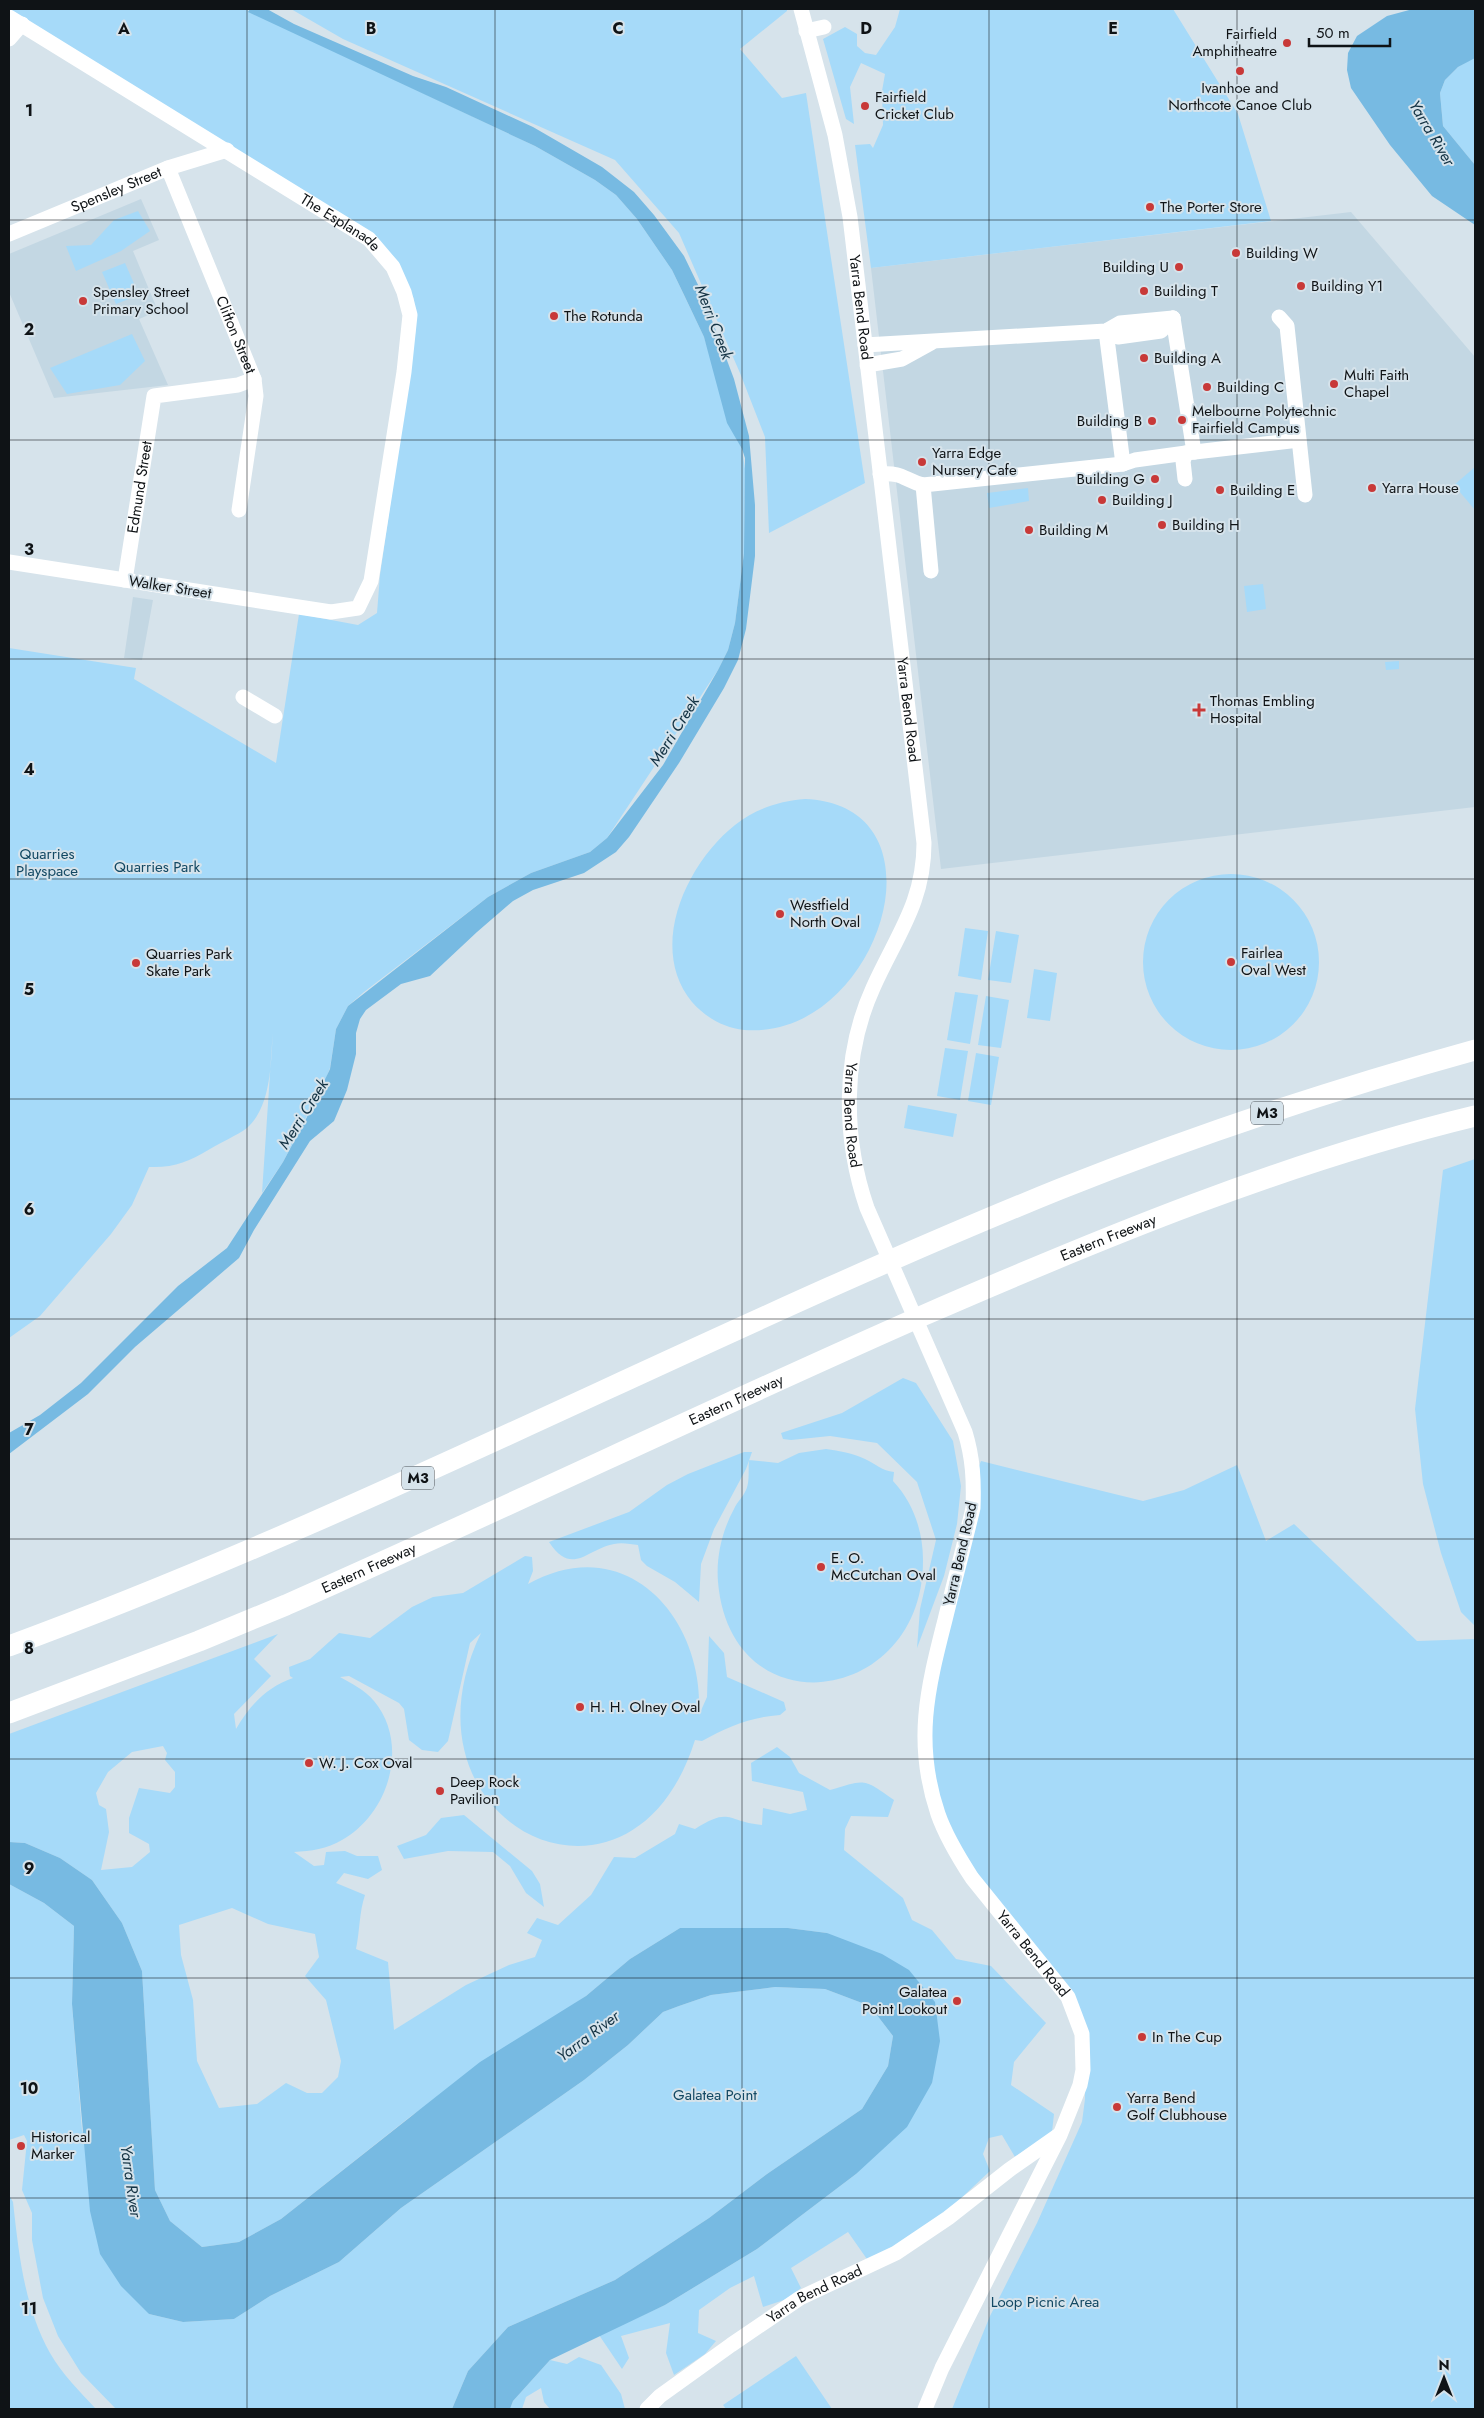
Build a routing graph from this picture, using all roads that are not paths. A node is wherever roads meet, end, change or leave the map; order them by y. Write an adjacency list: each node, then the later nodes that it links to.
1 (801, 9): 4 (street, Yarra Bend Road)
2 (15, 20): 5 (street); 6 (street, The Esplanade)
3 (824, 27): 4 (street)
4 (806, 31): 12 (street, Yarra Bend Road)
5 (9, 39)
6 (227, 150): 7 (street, Spensley Street); 26 (street, The Esplanade)
7 (168, 168): 8 (street, Spensley Street); 14 (street, Clifton Street)
8 (9, 234)
9 (1279, 317): 15 (street)
10 (1106, 331): 11 (street); 16 (street); 17 (street)
11 (934, 341): 12 (street); 13 (street)
12 (865, 345): 13 (street, Yarra Bend Road)
13 (867, 366): 18 (street, Yarra Bend Road)
14 (254, 379): 22 (street, Clifton Street); 25 (street, Edmund Street)
15 (1299, 440): 16 (street); 21 (street)
16 (1190, 452): 17 (street); 19 (street)
17 (1123, 464): 20 (street)
18 (880, 474): 20 (street); 33 (street, Yarra Bend Road)
19 (1185, 480)
20 (923, 485): 24 (street)
21 (1305, 495)
22 (239, 510)
23 (9, 562): 25 (street, Walker Street)
24 (931, 571)
25 (125, 580): 26 (street, Walker Street)
26 (361, 611)
27 (243, 697): 28 (street)
28 (275, 716)
29 (1475, 1050): 31 (highway, M3)
30 (1475, 1116): 32 (highway, Eastern Freeway)
31 (9, 1646)
32 (9, 1713)
33 (1060, 2135): 34 (street, Yarra Bend Road); 35 (street, Yarra Bend Road)
34 (647, 2409)
35 (925, 2409)

